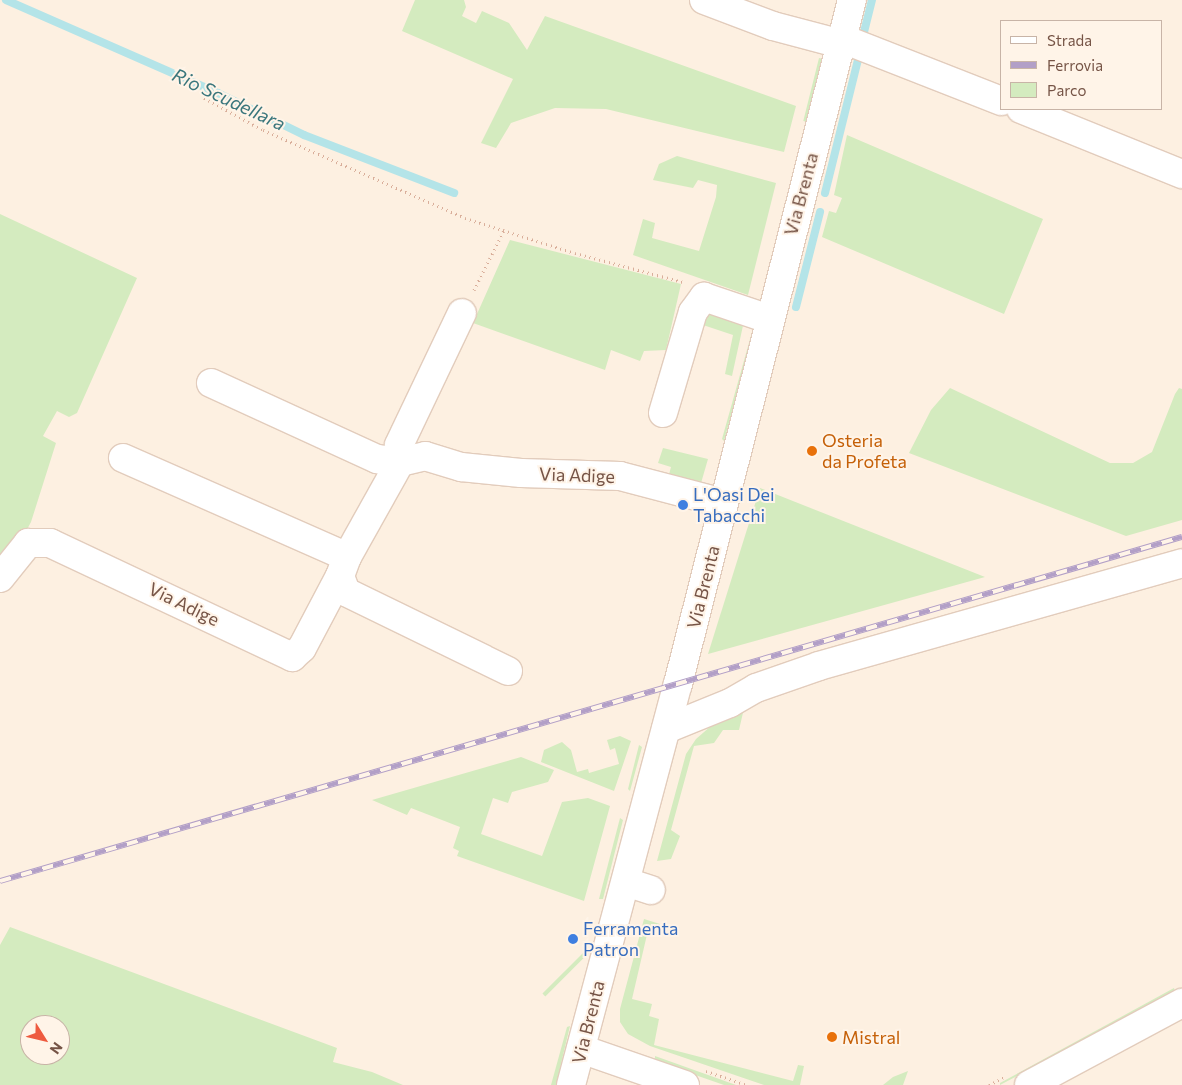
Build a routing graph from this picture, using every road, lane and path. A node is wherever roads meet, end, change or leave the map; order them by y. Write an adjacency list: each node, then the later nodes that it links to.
1 (704, 0): 3 (street)
2 (852, 0): 3 (street, Via Brenta)
3 (842, 41): 5 (street); 11 (street, Via Brenta)
4 (204, 98): 8 (path)
5 (1000, 101)
6 (1023, 110): 7 (street)
7 (1182, 174)
8 (504, 230): 9 (path); 10 (path)
9 (704, 297): 11 (street); 13 (street)
10 (462, 313): 15 (street, Via Adige)
11 (769, 320): 16 (street, Via Brenta)
12 (211, 383): 15 (street, Via Adige)
13 (663, 413)
14 (123, 458): 18 (street)
15 (400, 462): 16 (street, Via Adige); 18 (street, Via Adige)
16 (722, 503): 21 (street, Via Brenta)
17 (1182, 563): 21 (street)
18 (343, 567): 19 (street, Via Adige); 20 (street)
19 (0, 578)
20 (508, 671)
21 (666, 729): 23 (street, Via Brenta)
22 (1182, 1003): 26 (street)
23 (580, 1049): 24 (street, Via Brenta); 25 (street)
24 (571, 1085)
25 (685, 1085)
26 (1029, 1085)

